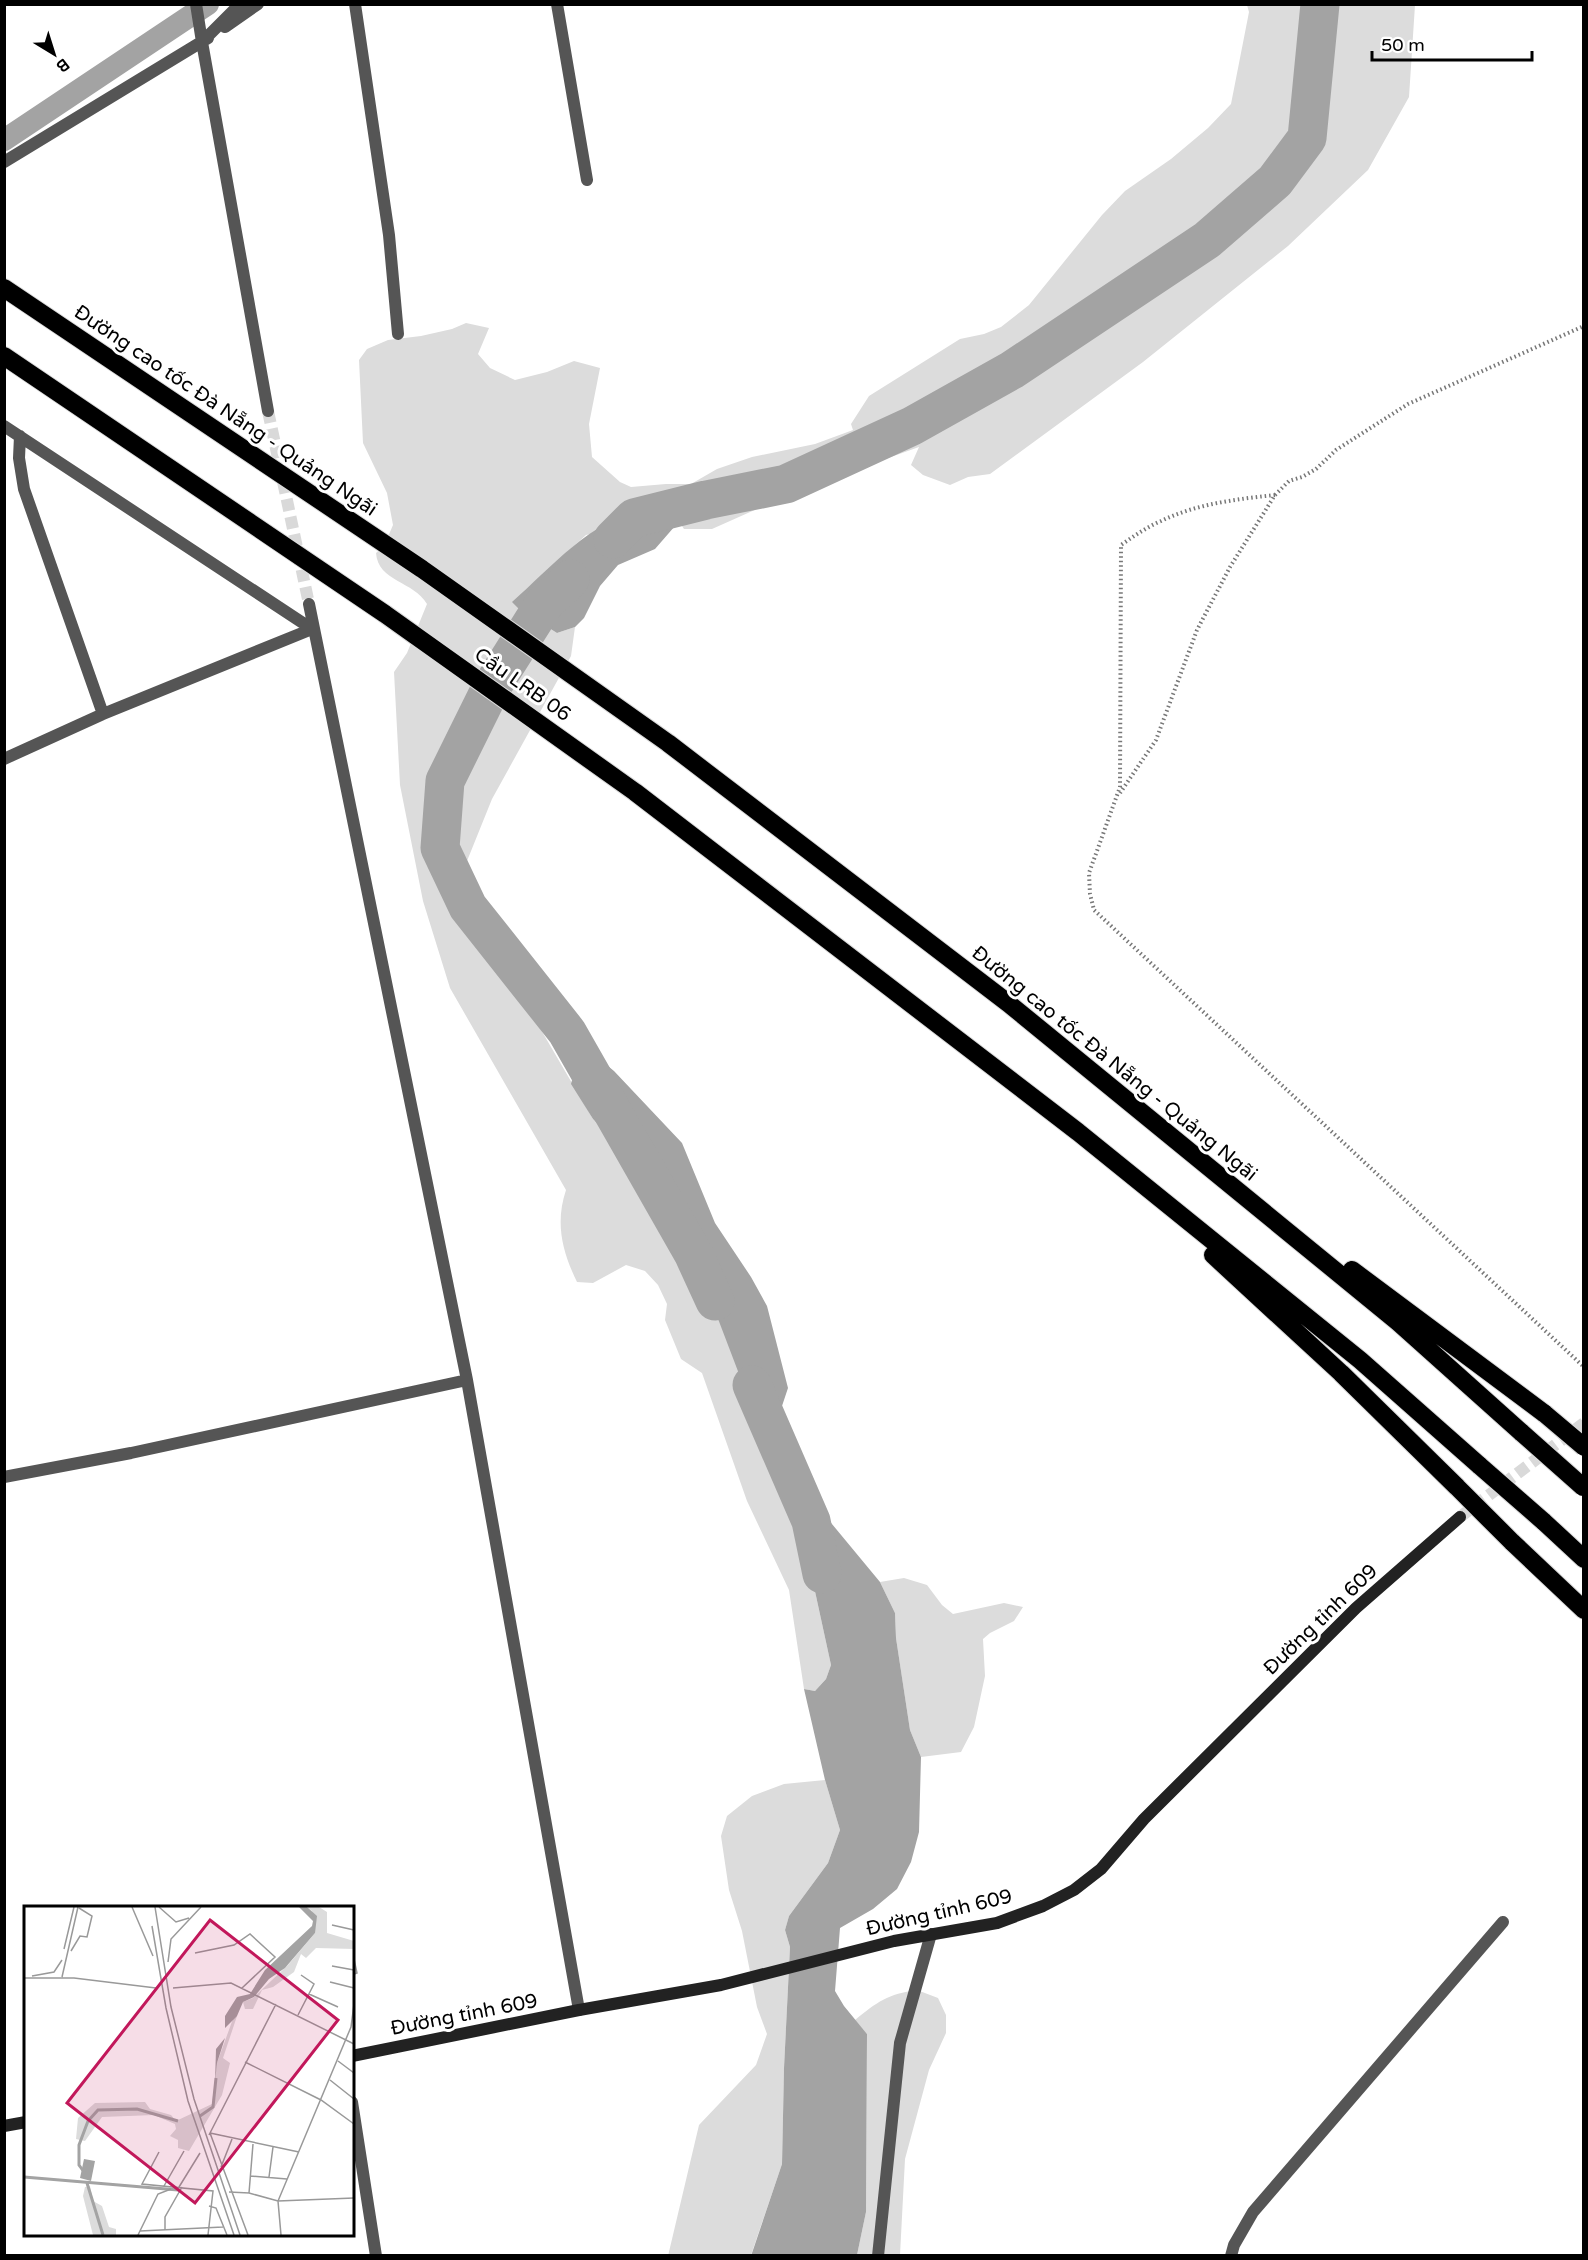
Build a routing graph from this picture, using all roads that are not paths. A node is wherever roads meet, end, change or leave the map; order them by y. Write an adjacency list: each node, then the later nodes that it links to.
1 (196, 4): 6 (street)
2 (240, 4): 6 (street)
3 (258, 4): 6 (street)
4 (355, 4): 10 (street)
5 (557, 4): 8 (street)
6 (201, 36): 7 (street); 12 (street)
7 (4, 162)
8 (587, 180)
9 (4, 288): 15 (highway, Đường cao tốc Đà Nẵng - Quảng Ngãi)
10 (398, 334)
11 (4, 356): 22 (highway, Cầu LRB 06)
12 (268, 411)
13 (4, 426): 14 (street)
14 (20, 436): 17 (street); 18 (street)
15 (422, 569): 19 (highway, Cầu LRB 06)
16 (309, 604): 17 (street)
17 (312, 629): 18 (street); 23 (street)
18 (103, 714): 20 (street)
19 (669, 743): 21 (highway, Đường cao tốc Đà Nẵng - Quảng Ngãi)
20 (4, 759)
21 (1110, 1088): 24 (highway, bridge); 26 (highway, Đường cao tốc Đà Nẵng - Quảng Ngãi, bridge)
22 (1078, 1132): 28 (highway, bridge); 29 (highway, bridge)
23 (467, 1380): 25 (street); 32 (street)
24 (1584, 1447)
25 (4, 1477)
26 (1583, 1487)
27 (1460, 1517): 31 (main road, Đường tỉnh 609)
28 (1584, 1559)
29 (1584, 1611)
30 (1503, 1922): 39 (street)
31 (931, 1934): 32 (main road, Đường tỉnh 609); 38 (street)
32 (579, 2010): 33 (main road, Đường tỉnh 609)
33 (354, 2056)
34 (354, 2115): 37 (street)
35 (24, 2122): 36 (main road)
36 (4, 2126)
37 (376, 2256)
38 (878, 2256)
39 (1231, 2256)

